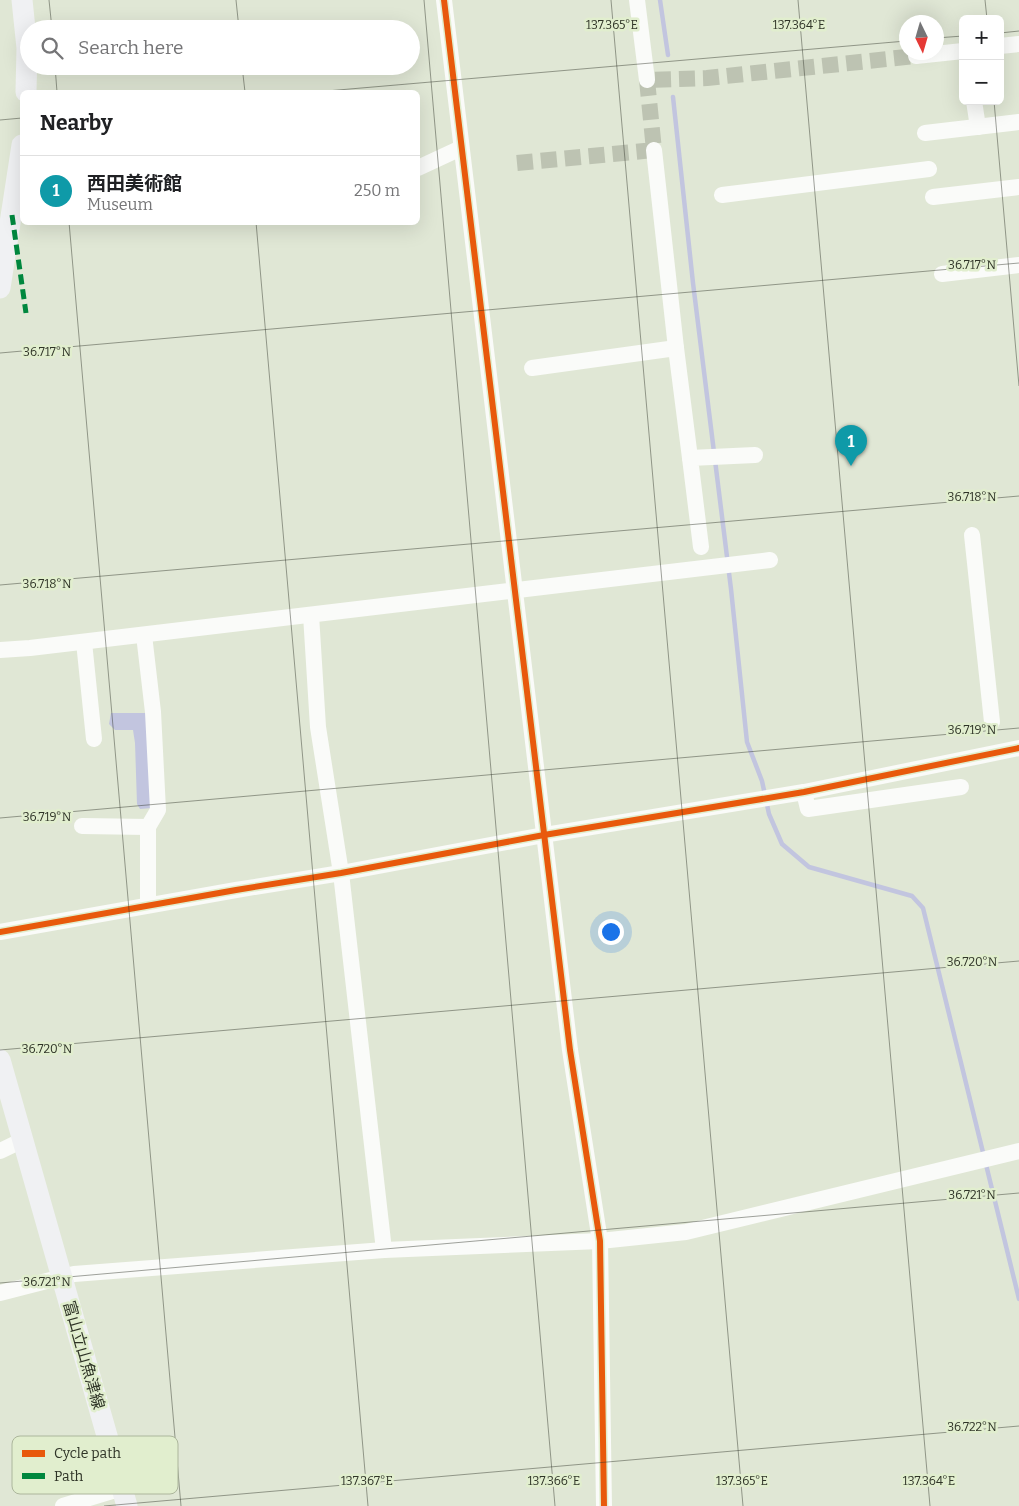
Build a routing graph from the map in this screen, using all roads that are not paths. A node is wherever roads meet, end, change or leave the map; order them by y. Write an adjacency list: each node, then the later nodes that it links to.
1 (22, 0): 4 (main road)
2 (444, 0): 16 (street)
3 (637, 0): 10 (street)
4 (24, 20)
5 (1019, 44): 6 (street)
6 (1004, 46)
7 (959, 51): 8 (street)
8 (944, 53)
9 (27, 75): 11 (main road)
10 (647, 80)
11 (26, 90)
12 (975, 105): 14 (street)
13 (1019, 122): 14 (street)
14 (978, 127): 15 (street)
15 (925, 133)
16 (461, 148): 19 (street); 34 (street)
17 (654, 150): 27 (street)
18 (20, 158): 26 (main road)
19 (420, 167)
20 (929, 169): 22 (street)
21 (1019, 187): 23 (street)
22 (722, 195)
23 (933, 197)
24 (1019, 265): 25 (street)
25 (942, 274)
26 (0, 288)
27 (676, 348): 28 (street); 30 (street)
28 (532, 368)
29 (755, 455): 30 (street)
30 (690, 458): 32 (street)
31 (972, 535): 39 (street)
32 (701, 547)
33 (770, 560): 34 (street)
34 (516, 591): 35 (street); 46 (street)
35 (311, 615): 36 (street); 47 (street)
36 (144, 635): 37 (street); 45 (street)
37 (84, 642): 38 (street); 40 (street)
38 (0, 650)
39 (992, 722)
40 (94, 739)
41 (1019, 748): 43 (street)
42 (961, 787): 43 (street)
43 (804, 792): 46 (street)
44 (82, 826): 45 (street)
45 (148, 827): 48 (street)
46 (544, 835): 47 (street); 54 (street)
47 (341, 873): 48 (street); 55 (street)
48 (148, 905): 49 (street)
49 (0, 932)
50 (0, 1060): 51 (main road, 富山立山魚津線)
51 (23, 1140): 52 (street); 56 (main road, 富山立山魚津線)
52 (0, 1151)
53 (1019, 1151): 54 (street)
54 (600, 1241): 55 (street); 61 (street)
55 (384, 1250): 56 (street)
56 (62, 1277): 57 (street); 58 (main road, 富山立山魚津線)
57 (0, 1292)
58 (107, 1436)
59 (124, 1497): 60 (street)
60 (63, 1506)
61 (604, 1506)

